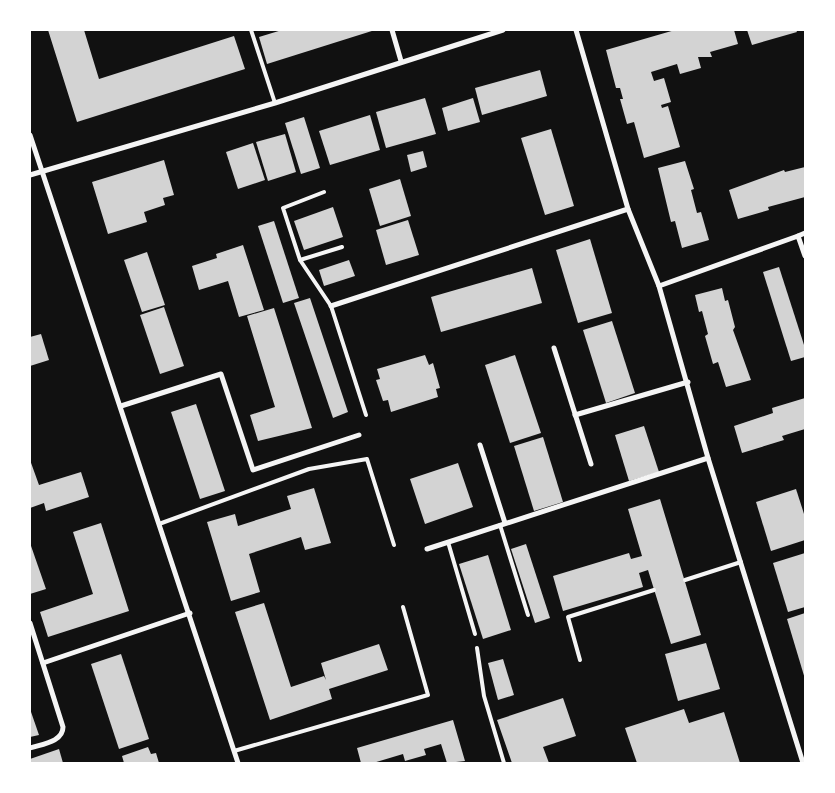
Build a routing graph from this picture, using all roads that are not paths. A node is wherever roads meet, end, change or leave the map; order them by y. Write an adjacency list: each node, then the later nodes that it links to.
1 (250, 30): 6 (lane)
2 (392, 30): 5 (street)
3 (503, 30): 5 (street)
4 (576, 30): 11 (street)
5 (401, 61): 6 (street)
6 (275, 103): 8 (street)
7 (30, 135): 8 (street)
8 (43, 171): 9 (street); 21 (street)
9 (30, 175)
10 (324, 192): 16 (lane)
11 (628, 209): 17 (street); 18 (street)
12 (805, 233): 13 (street)
13 (798, 236): 15 (street); 17 (street)
14 (342, 247): 16 (lane)
15 (805, 256)
16 (300, 260): 18 (lane)
17 (659, 286): 20 (street)
18 (331, 306): 22 (lane)
19 (554, 348): 23 (street)
20 (688, 382): 23 (street); 26 (street)
21 (121, 406): 24 (street); 28 (street)
22 (366, 415)
23 (575, 415): 27 (street)
24 (359, 435)
25 (480, 445): 29 (street)
26 (708, 458): 29 (street); 33 (street)
27 (591, 464)
28 (159, 524): 31 (lane); 37 (street)
29 (502, 524): 30 (street); 38 (lane)
30 (448, 542): 32 (street); 40 (lane)
31 (394, 545)
32 (427, 549)
33 (741, 562): 34 (lane); 48 (street)
34 (685, 580)
35 (654, 590): 42 (lane)
36 (403, 607): 45 (lane)
37 (190, 612): 43 (street); 45 (street)
38 (528, 615)
39 (30, 623): 43 (street)
40 (475, 634)
41 (477, 648): 47 (lane)
42 (580, 660)
43 (43, 663): 44 (street)
44 (30, 748)
45 (234, 751): 46 (street)
46 (238, 763)
47 (504, 763)
48 (803, 763)

